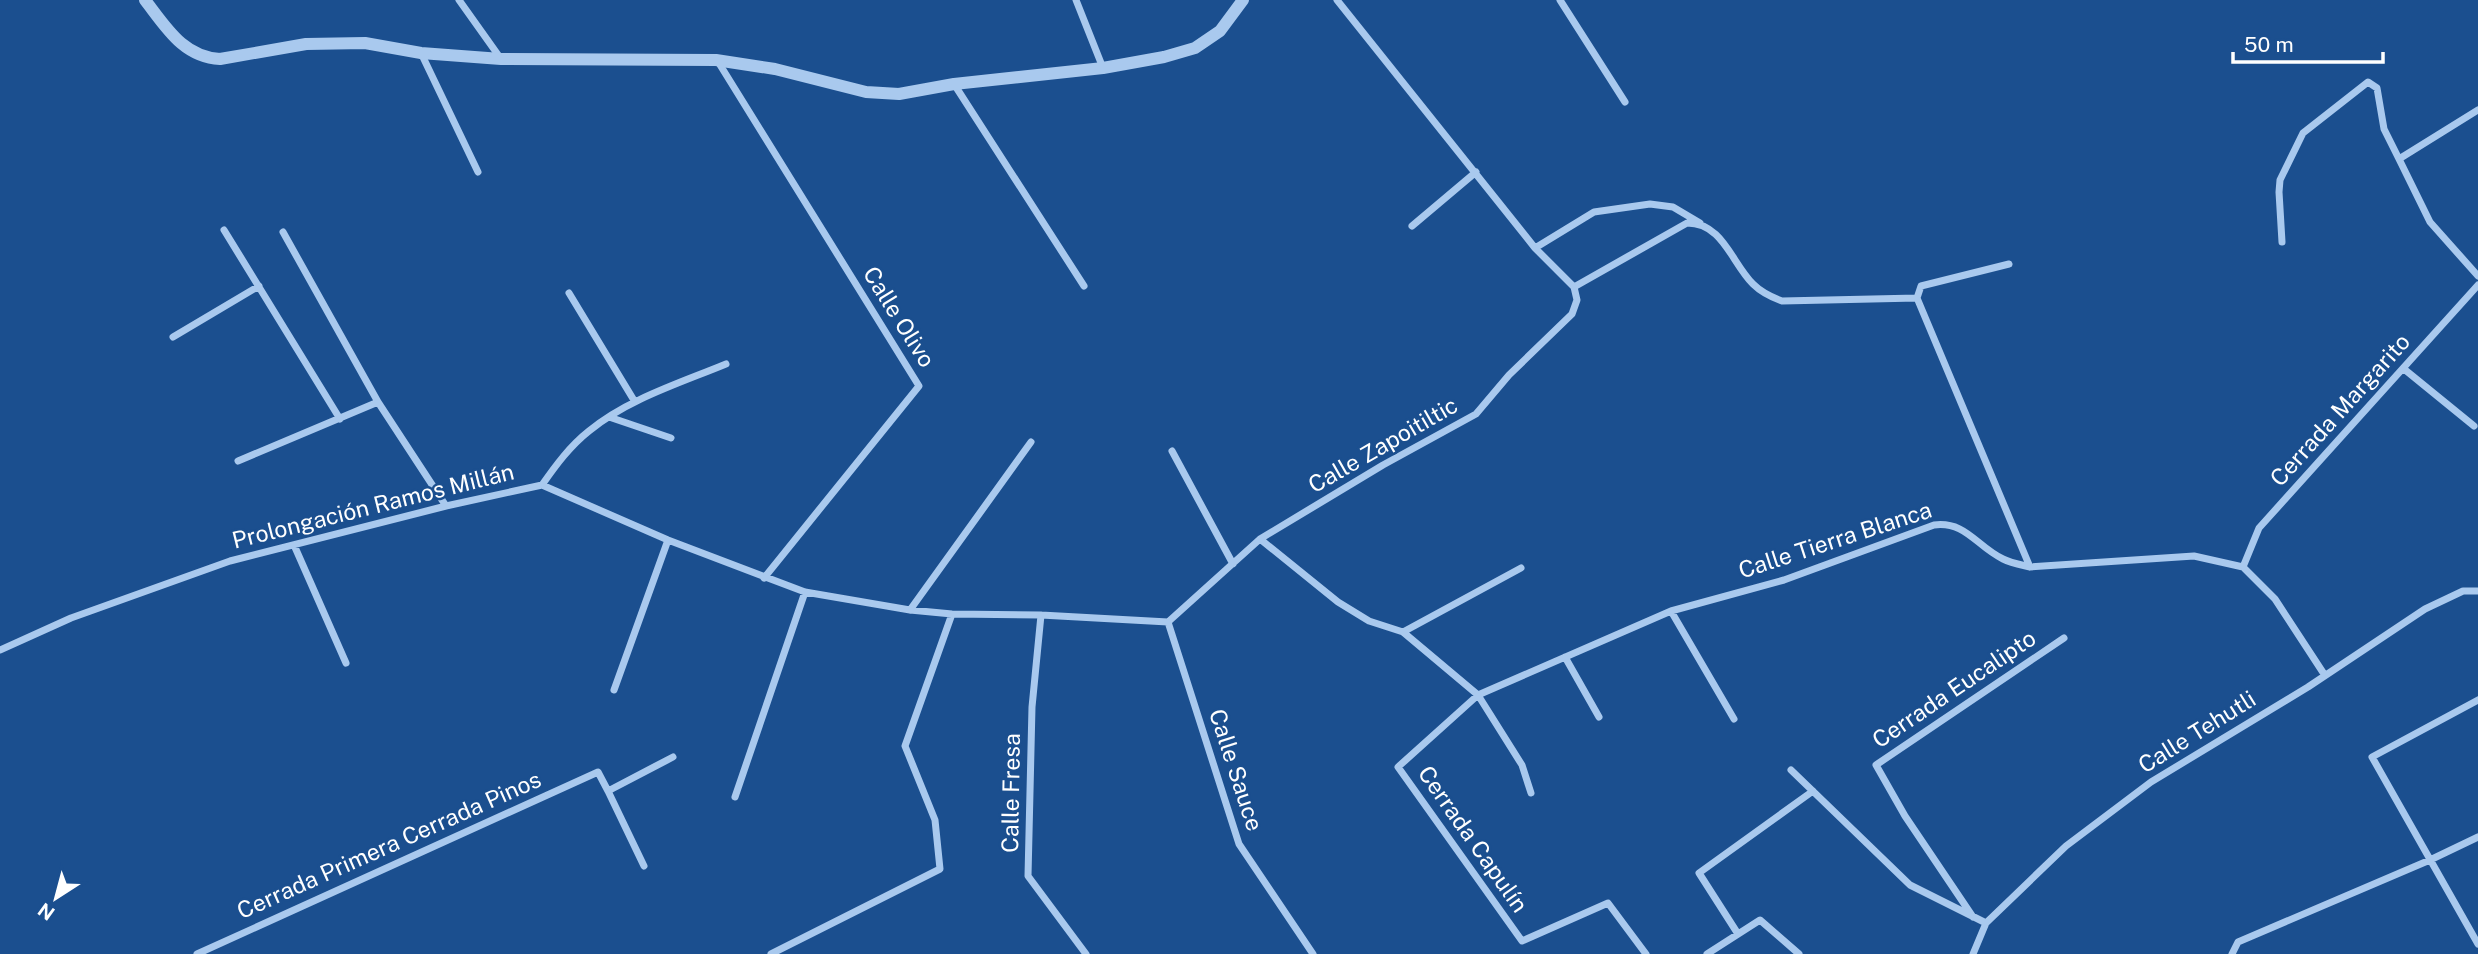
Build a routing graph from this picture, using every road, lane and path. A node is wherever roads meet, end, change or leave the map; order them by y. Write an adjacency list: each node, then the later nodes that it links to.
1 (145, 0): 7 (street)
2 (458, 0): 8 (street)
3 (1076, 0): 10 (street)
4 (1243, 0): 10 (street)
5 (1336, 0): 16 (street)
6 (1560, 0): 12 (street)
7 (421, 53): 8 (street); 15 (street)
8 (501, 59): 9 (street)
9 (716, 60): 11 (street); 52 (street, Calle Olivo)
10 (1103, 68): 11 (street)
11 (954, 84): 27 (street)
12 (1625, 102)
13 (2478, 110): 14 (street)
14 (2399, 159): 21 (street); 24 (street)
15 (478, 172)
16 (1476, 172): 18 (street); 22 (street)
17 (1700, 223): 22 (street); 28 (street); 30 (street)
18 (1412, 226)
19 (223, 230): 26 (street)
20 (283, 232): 34 (street)
21 (2282, 242)
22 (1535, 248): 28 (street)
23 (2009, 264): 30 (street)
24 (2478, 276)
25 (2478, 285): 33 (street, Cerrada Margarito)
26 (259, 286): 31 (street); 37 (street)
27 (1084, 286)
28 (1574, 287): 46 (street, Calle Zapoitiltic)
29 (569, 293): 35 (street)
30 (1917, 298): 49 (street)
31 (173, 337)
32 (726, 364): 35 (street)
33 (2404, 369): 38 (street); 50 (street, Cerrada Margarito)
34 (378, 402): 37 (street); 44 (street)
35 (635, 402): 36 (street)
36 (609, 417): 39 (street); 43 (street)
37 (340, 419): 42 (street)
38 (2474, 426)
39 (671, 438)
40 (1031, 442): 55 (street)
41 (1172, 451): 48 (street)
42 (238, 461)
43 (542, 485): 44 (street, Prolongación Ramos Millán); 45 (street, Prolongación Ramos Millán)
44 (446, 506): 47 (street, Prolongación Ramos Millán)
45 (668, 540): 52 (street, Prolongación Ramos Millán); 66 (street)
46 (1260, 540): 48 (street, Calle Zapoitiltic); 60 (street)
47 (294, 545): 62 (street, Prolongación Ramos Millán); 64 (street)
48 (1233, 564): 59 (street, Calle Zapoitiltic)
49 (2031, 567): 50 (street, Calle Tierra Blanca); 56 (street, Calle Tierra Blanca)
50 (2243, 567): 65 (street)
51 (1521, 568): 60 (street)
52 (764, 578): 54 (street, Prolongación Ramos Millán)
53 (2478, 591): 65 (street, Calle Tehutli)
54 (805, 592): 55 (street, Prolongación Ramos Millán); 77 (street)
55 (910, 610): 57 (street, Prolongación Ramos Millán)
56 (1671, 611): 63 (street, Calle Tierra Blanca); 70 (street)
57 (952, 614): 58 (street, Prolongación Ramos Millán); 86 (street)
58 (1041, 615): 59 (street, Prolongación Ramos Millán); 87 (street, Calle Fresa)
59 (1168, 622): 88 (street, Calle Sauce)
60 (1403, 632): 67 (street)
61 (2064, 638): 81 (street, Cerrada Eucalipto)
62 (0, 650)
63 (1565, 657): 67 (street, Calle Tierra Blanca); 69 (street)
64 (346, 663)
65 (2324, 674): 82 (street, Calle Tehutli)
66 (614, 690)
67 (1478, 695): 72 (street, Calle Tierra Blanca); 76 (street)
68 (2478, 700): 79 (street)
69 (1599, 717)
70 (1734, 719)
71 (673, 757): 74 (street)
72 (1398, 767): 89 (street, Cerrada Capulín)
73 (1791, 770): 75 (street)
74 (608, 791): 80 (street); 85 (street, Cerrada Primera Cerrada Pinos)
75 (1813, 791): 81 (street); 83 (street)
76 (1531, 793)
77 (735, 797)
78 (2478, 837): 79 (street)
79 (2430, 860): 84 (street); 93 (street)
80 (644, 866)
81 (1973, 917): 82 (street)
82 (1986, 923): 92 (street, Calle Tehutli)
83 (1738, 934): 90 (street); 91 (street)
84 (2478, 944)
85 (197, 954)
86 (771, 954)
87 (1086, 954)
88 (1312, 954)
89 (1646, 954)
90 (1707, 954)
91 (1798, 954)
92 (1973, 954)
93 (2232, 954)

